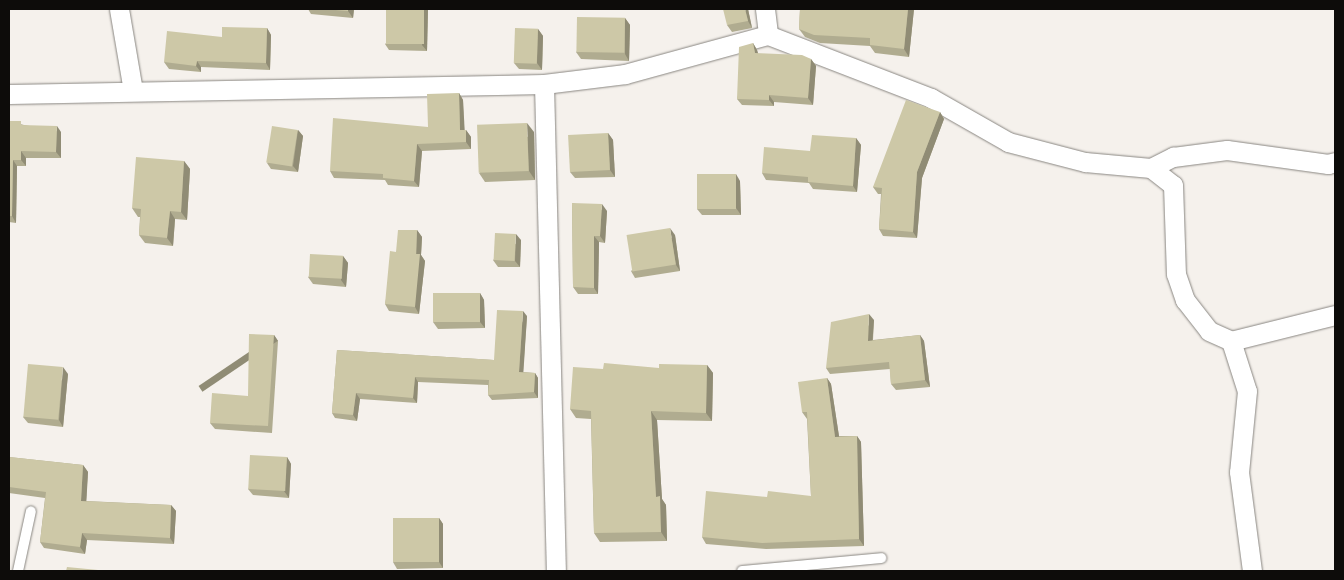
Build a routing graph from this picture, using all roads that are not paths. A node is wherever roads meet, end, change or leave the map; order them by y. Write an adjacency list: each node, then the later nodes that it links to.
1 (119, 9): 5 (street)
2 (765, 9): 3 (street)
3 (768, 35): 4 (street); 8 (street)
4 (544, 84): 5 (street); 14 (street)
5 (133, 91): 6 (street)
6 (9, 94)
7 (1335, 162): 8 (street)
8 (1151, 168): 10 (street)
9 (1335, 315): 10 (street)
10 (1231, 341): 16 (street)
11 (31, 511): 13 (lane)
12 (881, 558): 15 (lane)
13 (18, 571)
14 (556, 571)
15 (742, 571)
16 (1252, 571)

